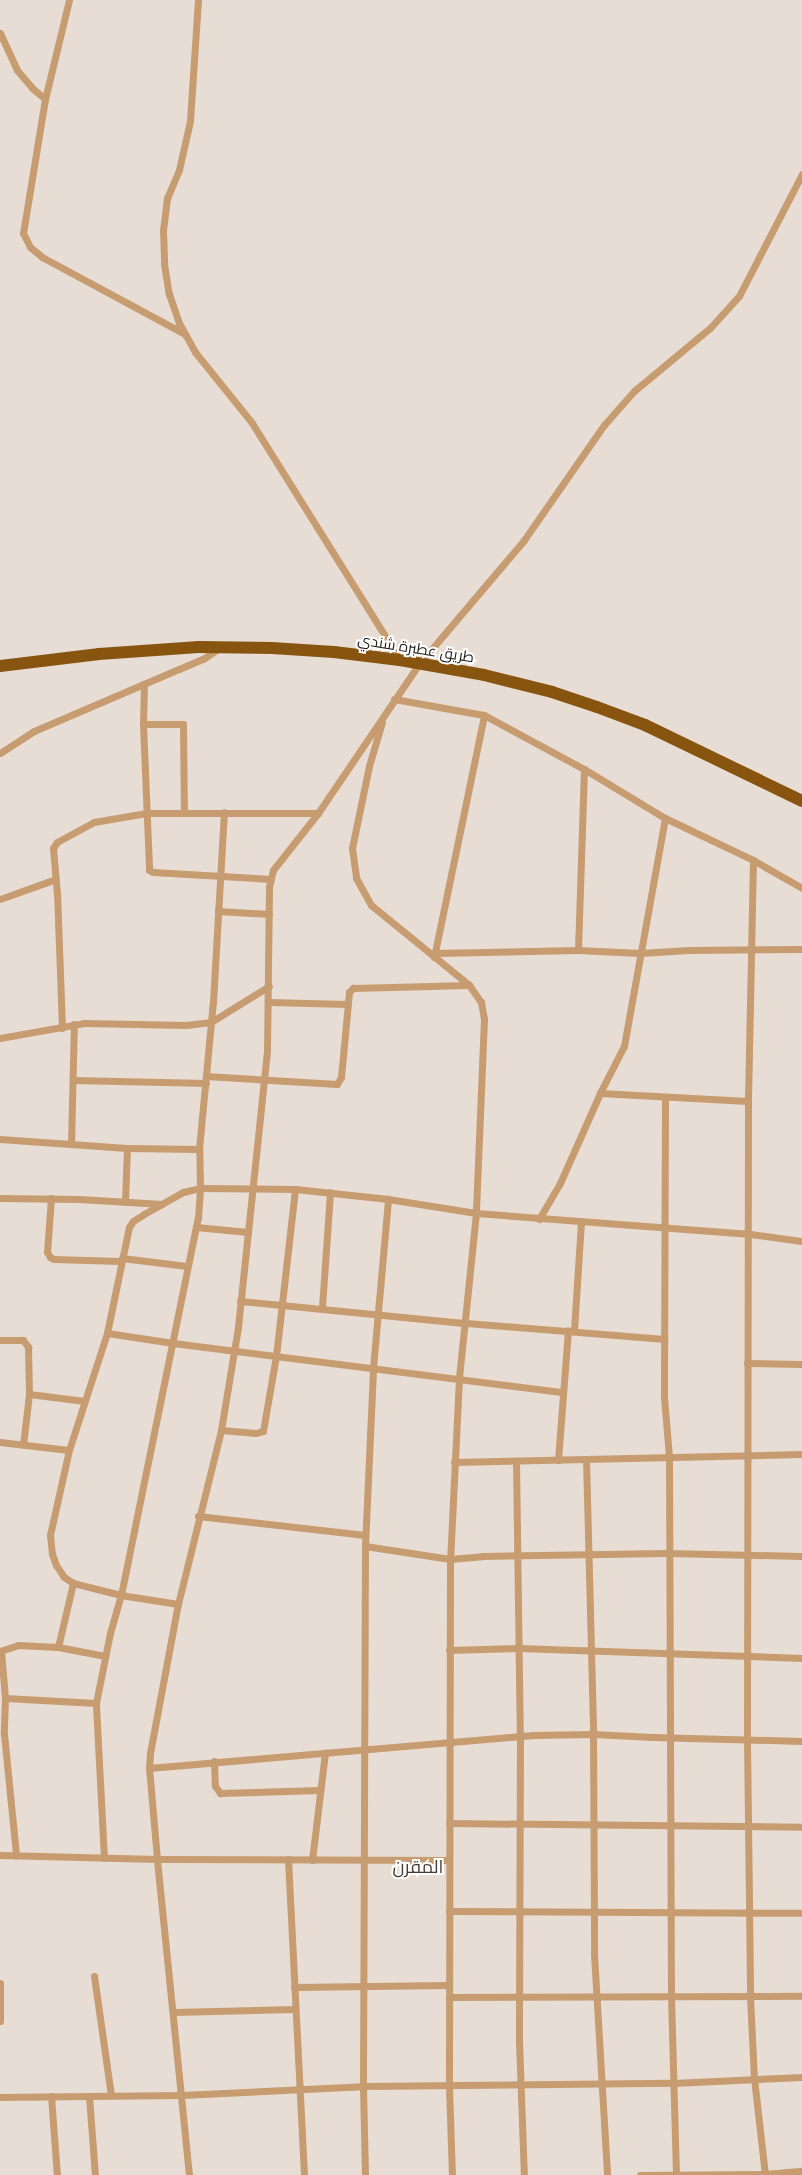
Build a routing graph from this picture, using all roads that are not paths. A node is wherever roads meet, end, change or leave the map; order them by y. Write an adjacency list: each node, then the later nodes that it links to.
1 (69, 0): 4 (street)
2 (198, 0): 6 (street)
3 (0, 32): 4 (street)
4 (45, 99): 6 (street)
5 (802, 174): 9 (street)
6 (185, 334): 8 (street)
7 (220, 647): 8 (highway, طريق عطبرة شندي); 10 (highway, طريق عطبرة شندي); 11 (street)
8 (400, 660): 9 (highway, طريق عطبرة شندي)
9 (419, 664): 12 (street); 18 (highway, طريق عطبرة شندي)
10 (0, 666)
11 (144, 684): 15 (street); 16 (street)
12 (394, 699): 13 (street); 14 (street)
13 (384, 714): 22 (street); 36 (street)
14 (484, 715): 17 (street); 36 (street)
15 (143, 724): 20 (street); 21 (street)
16 (0, 753)
17 (584, 769): 23 (street); 32 (street)
18 (802, 801)
19 (224, 812): 21 (street); 22 (street); 25 (street)
20 (146, 813): 21 (street); 25 (street); 27 (street)
21 (184, 813)
22 (318, 813): 26 (street)
23 (665, 818): 24 (street); 35 (street)
24 (753, 860): 28 (street); 33 (street)
25 (220, 875): 26 (street); 30 (street)
26 (271, 879): 31 (street)
27 (56, 880): 29 (street); 43 (street)
28 (802, 888)
29 (0, 899)
30 (218, 911): 31 (street); 41 (street)
31 (269, 914): 38 (street)
32 (578, 950): 35 (street); 36 (street)
33 (750, 950): 34 (street); 35 (street); 50 (street)
34 (802, 950)
35 (640, 953): 48 (street)
36 (434, 955): 37 (street)
37 (469, 985): 40 (street); 64 (street)
38 (269, 986): 39 (street); 41 (street)
39 (268, 1002): 40 (street); 47 (street)
40 (347, 1004): 47 (street)
41 (211, 1022): 42 (street); 46 (street)
42 (74, 1024): 43 (street); 45 (street)
43 (62, 1028): 44 (street)
44 (0, 1038)
45 (73, 1080): 46 (street); 52 (street)
46 (206, 1080): 47 (street); 54 (street)
47 (264, 1080): 56 (street)
48 (600, 1093): 49 (street); 65 (street)
49 (665, 1098): 50 (street); 68 (street)
50 (748, 1101): 70 (street)
51 (0, 1139): 52 (street)
52 (71, 1144): 53 (street)
53 (126, 1148): 54 (street); 62 (street)
54 (199, 1149): 55 (street)
55 (200, 1188): 56 (street); 63 (street); 67 (street)
56 (253, 1189): 57 (street); 69 (street)
57 (295, 1189): 58 (street); 75 (street)
58 (330, 1192): 61 (street); 76 (street)
59 (0, 1198): 60 (street)
60 (51, 1198): 62 (street); 72 (street)
61 (388, 1199): 64 (street); 77 (street)
62 (125, 1202): 63 (street)
63 (162, 1204): 72 (street)
64 (476, 1213): 65 (street); 78 (street)
65 (539, 1219): 66 (street)
66 (581, 1223): 68 (street); 79 (street)
67 (196, 1227): 69 (street); 73 (street)
68 (664, 1229): 70 (street); 81 (street)
69 (248, 1232): 74 (street)
70 (750, 1234): 71 (street); 86 (street)
71 (802, 1241)
72 (121, 1260): 73 (street); 80 (street)
73 (187, 1266): 83 (street)
74 (240, 1300): 75 (street); 84 (street)
75 (281, 1303): 76 (street); 85 (street)
76 (322, 1307): 77 (street)
77 (377, 1314): 78 (street); 88 (street)
78 (466, 1323): 79 (street); 89 (street)
79 (571, 1330): 81 (street); 90 (street)
80 (107, 1333): 83 (street); 92 (street)
81 (664, 1339): 99 (street)
82 (0, 1340): 91 (street)
83 (173, 1343): 84 (street); 114 (street)
84 (233, 1350): 85 (street); 93 (street)
85 (276, 1356): 88 (street); 93 (street)
86 (747, 1363): 87 (street); 98 (street)
87 (802, 1364)
88 (373, 1368): 89 (street); 105 (street)
89 (459, 1378): 90 (street); 103 (street)
90 (563, 1392): 100 (street)
91 (29, 1394): 92 (street); 95 (street)
92 (85, 1401): 96 (street)
93 (221, 1430): 104 (street)
94 (0, 1442): 95 (street)
95 (23, 1445): 96 (street)
96 (69, 1450): 113 (street)
97 (802, 1454): 98 (street)
98 (749, 1455): 99 (street); 110 (street)
99 (668, 1457): 101 (street); 108 (street)
100 (558, 1460): 101 (street); 102 (street)
101 (586, 1460): 107 (street)
102 (516, 1461): 103 (street); 109 (street)
103 (454, 1462): 112 (street)
104 (198, 1516): 105 (street); 115 (street)
105 (365, 1535): 106 (street)
106 (365, 1546): 112 (street); 134 (street)
107 (589, 1553): 108 (street); 109 (street); 120 (street)
108 (668, 1553): 110 (street); 121 (street)
109 (518, 1556): 112 (street); 117 (street)
110 (747, 1556): 111 (street); 123 (street)
111 (802, 1556)
112 (450, 1559): 118 (street)
113 (74, 1583): 114 (street); 116 (street)
114 (121, 1595): 115 (street); 122 (street)
115 (178, 1604): 137 (street)
116 (58, 1647): 119 (street); 122 (street)
117 (518, 1648): 118 (street); 120 (street); 129 (street)
118 (449, 1650): 133 (street)
119 (0, 1651): 125 (street)
120 (590, 1652): 121 (street); 127 (street)
121 (669, 1654): 123 (street); 130 (street)
122 (105, 1656): 126 (street)
123 (748, 1656): 124 (street); 131 (street)
124 (802, 1658)
125 (5, 1698): 126 (street); 128 (street)
126 (96, 1704): 147 (street)
127 (593, 1734): 129 (street); 130 (street); 141 (street)
128 (2, 1735): 146 (street)
129 (520, 1736): 133 (street); 140 (street)
130 (671, 1738): 131 (street); 142 (street)
131 (747, 1740): 132 (street); 143 (street)
132 (802, 1740)
133 (450, 1743): 134 (street); 139 (street)
134 (365, 1750): 135 (street); 151 (street)
135 (325, 1753): 136 (street); 138 (street)
136 (214, 1761): 137 (street); 138 (street)
137 (149, 1768): 148 (street)
138 (320, 1790): 150 (street)
139 (449, 1822): 140 (street); 152 (street)
140 (520, 1824): 141 (street); 154 (street)
141 (593, 1825): 142 (street); 155 (street)
142 (672, 1826): 143 (street); 156 (street)
143 (750, 1827): 144 (street); 157 (street)
144 (802, 1827)
145 (0, 1855): 146 (street)
146 (16, 1855): 147 (street)
147 (104, 1858): 148 (street)
148 (157, 1859): 149 (street); 171 (street)
149 (288, 1860): 150 (street); 162 (street)
150 (312, 1860): 151 (street)
151 (364, 1860): 152 (street); 163 (street)
152 (448, 1860): 153 (street)
153 (449, 1911): 154 (street); 161 (street)
154 (519, 1912): 155 (street); 168 (street)
155 (593, 1912): 156 (street); 164 (street)
156 (671, 1912): 157 (street); 165 (street)
157 (750, 1913): 158 (street); 169 (street)
158 (802, 1913)
159 (94, 1976): 181 (street)
160 (0, 1983): 172 (street)
161 (449, 1986): 163 (street); 167 (street)
162 (294, 1987): 163 (street); 170 (street)
163 (364, 1988): 178 (street)
164 (596, 1996): 165 (street); 168 (street); 175 (street)
165 (671, 1996): 169 (street); 176 (street)
166 (802, 1996): 169 (street)
167 (449, 1997): 168 (street); 179 (street)
168 (520, 1997): 177 (street)
169 (750, 1997): 174 (street)
170 (295, 2009): 171 (street); 180 (street)
171 (173, 2012): 184 (street)
172 (0, 2021)
173 (802, 2077): 174 (street)
174 (754, 2078): 176 (street); 187 (street)
175 (600, 2083): 176 (street); 177 (street); 195 (street)
176 (673, 2083): 197 (street)
177 (520, 2085): 179 (street); 194 (street)
178 (363, 2086): 179 (street); 180 (street); 192 (street)
179 (449, 2086): 193 (street)
180 (299, 2089): 184 (street); 191 (street)
181 (111, 2095): 183 (street); 184 (street)
182 (51, 2096): 183 (street); 185 (street); 188 (street)
183 (89, 2096): 189 (street)
184 (182, 2096): 190 (street)
185 (0, 2097)
186 (802, 2171): 187 (street)
187 (765, 2174): 197 (street)
188 (57, 2175)
189 (95, 2175)
190 (189, 2175)
191 (304, 2175)
192 (365, 2175)
193 (452, 2175)
194 (524, 2175)
195 (607, 2175)
196 (640, 2175): 197 (street)
197 (676, 2175)

